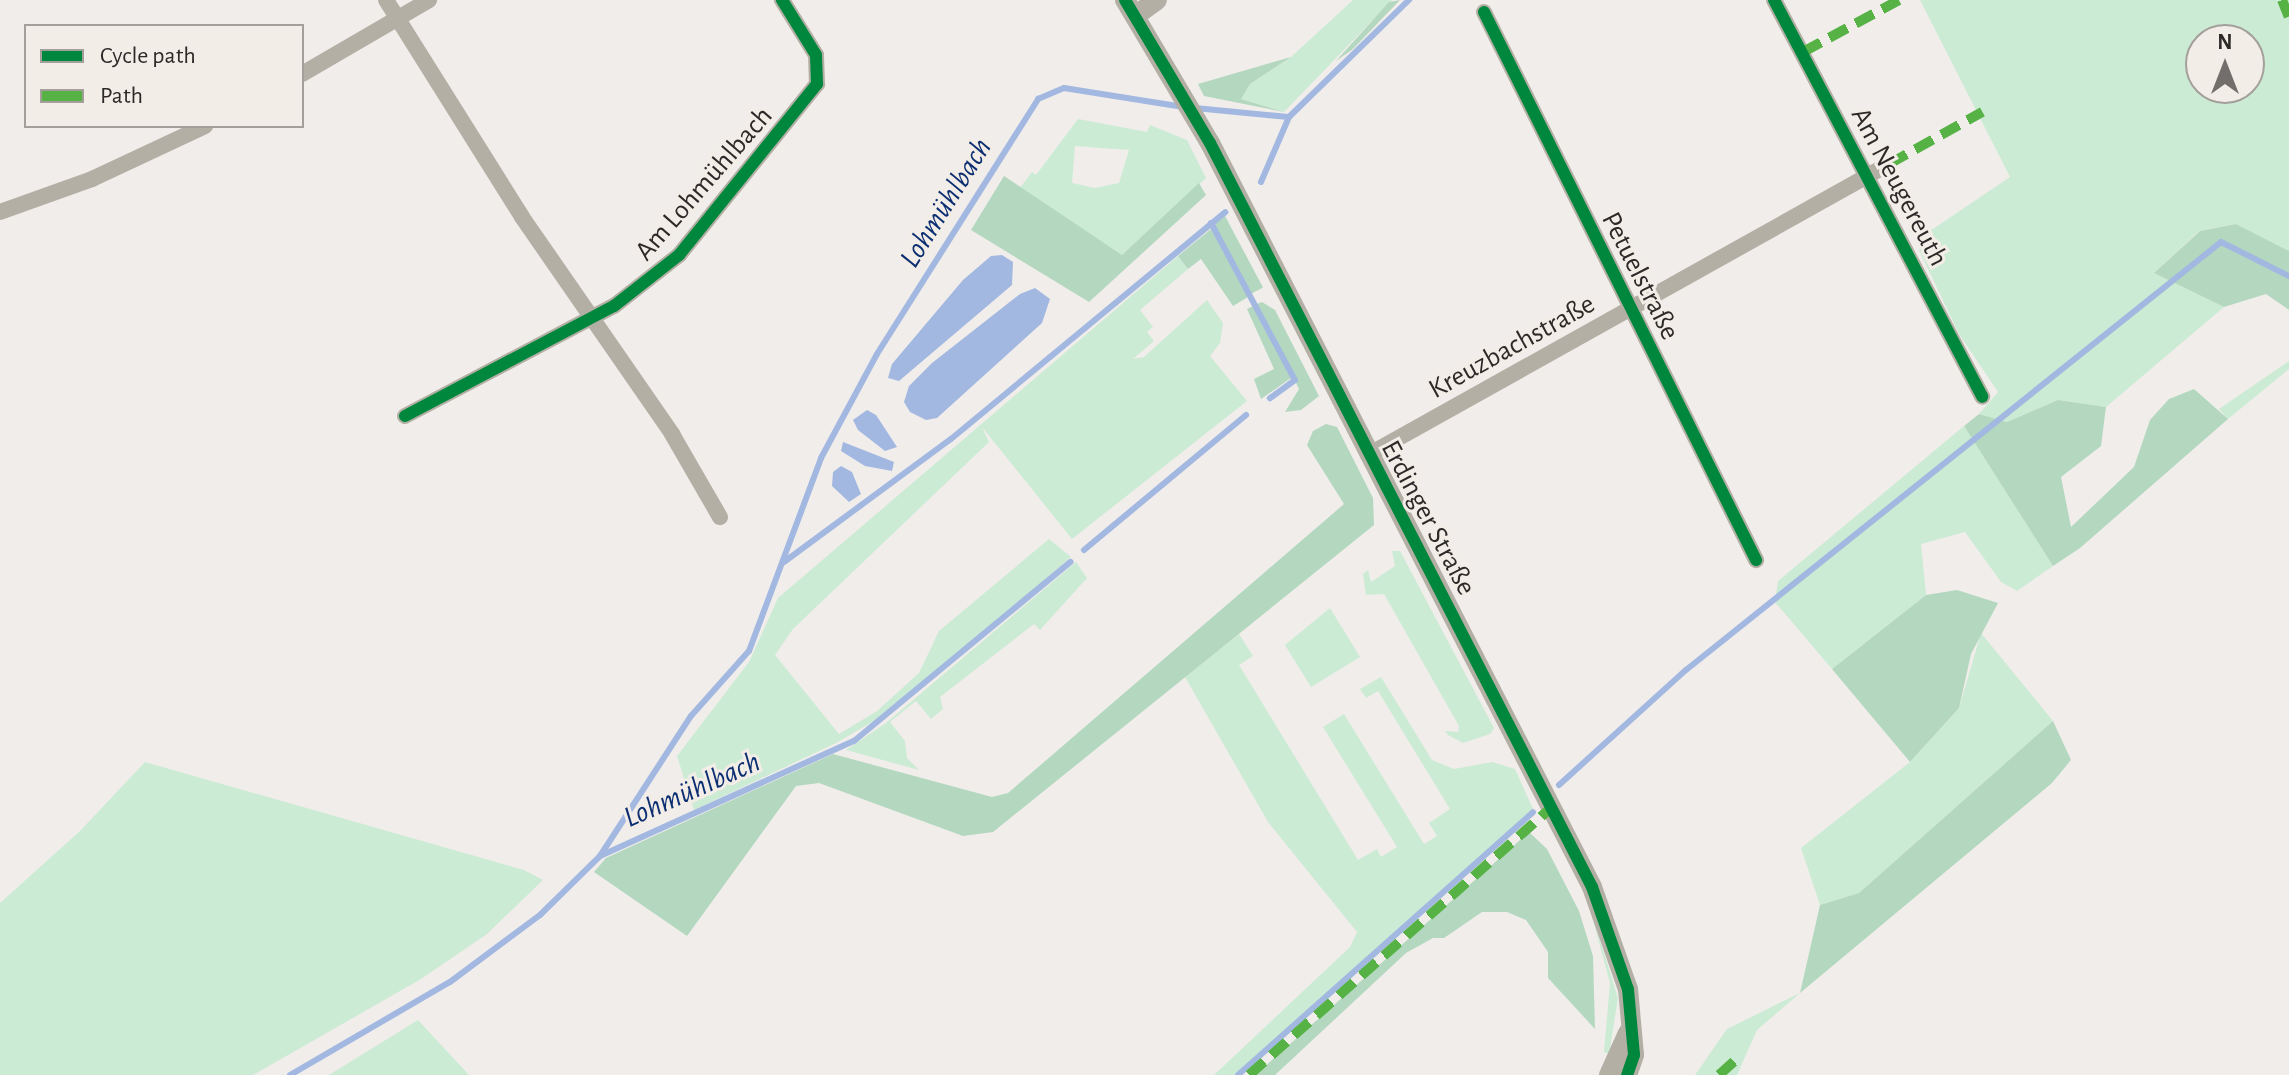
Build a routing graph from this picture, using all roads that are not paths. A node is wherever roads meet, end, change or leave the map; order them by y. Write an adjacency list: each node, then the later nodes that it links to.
1 (386, 0): 8 (street)
2 (429, 0): 8 (street)
3 (782, 0): 15 (street, Am Lohmühlbach)
4 (1157, 0): 6 (street)
5 (1774, 0): 12 (street, Am Neugereuth)
6 (1130, 8): 18 (street, Erdinger Straße)
7 (1484, 12): 14 (street, Petuelstraße)
8 (399, 19): 9 (street); 15 (street)
9 (304, 73)
10 (201, 128): 13 (street)
11 (1889, 164): 12 (street, Kreuzbachstraße)
12 (1866, 177): 14 (street, Kreuzbachstraße); 16 (street, Am Neugereuth)
13 (0, 212)
14 (1631, 308): 18 (street, Kreuzbachstraße); 20 (street, Petuelstraße)
15 (595, 318): 17 (street, Am Lohmühlbach); 19 (street)
16 (1982, 397)
17 (405, 416)
18 (1368, 455): 21 (street, Erdinger Straße)
19 (720, 517)
20 (1756, 560)
21 (1628, 1033): 22 (street, Erdinger Straße); 23 (street, Erdinger Straße)
22 (1609, 1075)
23 (1627, 1075)

